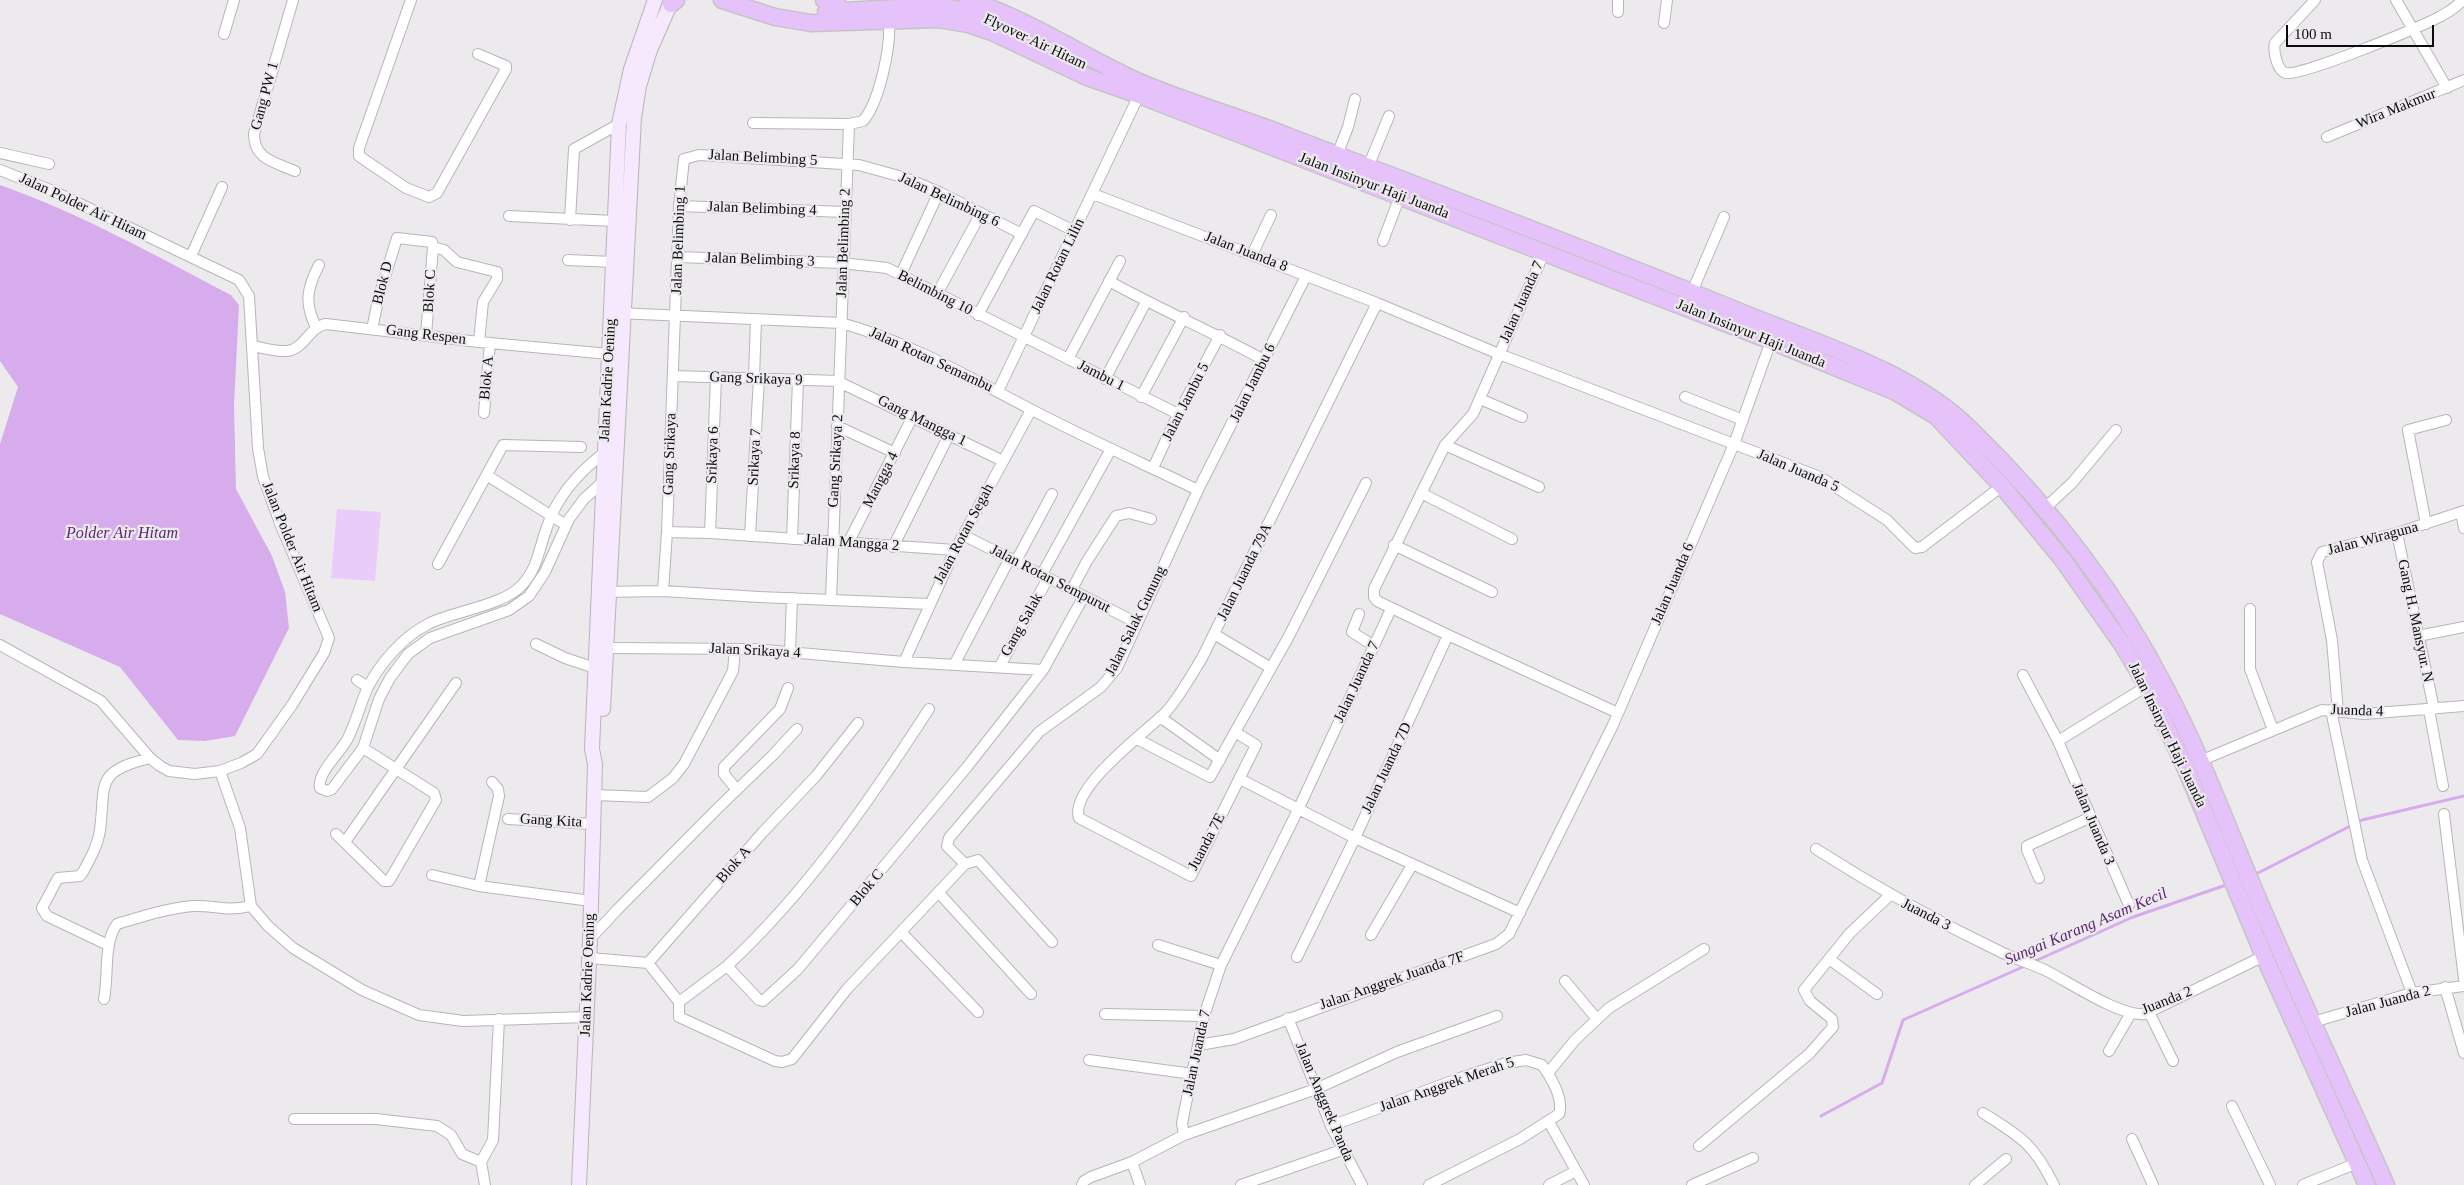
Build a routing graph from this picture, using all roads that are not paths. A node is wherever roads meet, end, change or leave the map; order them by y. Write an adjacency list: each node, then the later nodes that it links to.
1 (234, 0): 20 (street)
2 (293, 0): 38 (street, Gang PW 1)
3 (411, 0): 21 (street)
4 (655, 0): 28 (main road, Jalan Kadrie Oening)
5 (722, 0): 17 (highway, Jalan Insinyur Haji Juanda)
6 (755, 0): 24 (highway, Flyover Air Hitam)
7 (824, 0): 8 (highway)
8 (837, 0)
9 (968, 0): 24 (highway, Jalan Insinyur Haji Juanda)
10 (1618, 0): 16 (street)
11 (1667, 0): 18 (street)
12 (2314, 0): 19 (street)
13 (2396, 0): 19 (street)
14 (2463, 0): 19 (street)
15 (673, 1): 71 (main road, Jalan Kadrie Oening)
16 (1618, 12)
17 (889, 20): 24 (highway, Jalan Insinyur Haji Juanda); 29 (street)
18 (1664, 23)
19 (2414, 29): 23 (street)
20 (224, 34)
21 (478, 54)
22 (2464, 80): 23 (street, Wira Makmur)
23 (2447, 88): 30 (street, Wira Makmur)
24 (1136, 89): 32 (highway, Jalan Insinyur Haji Juanda); 37 (highway, Jalan Insinyur Haji Juanda); 41 (street)
25 (1355, 99): 32 (street)
26 (1389, 116): 37 (street)
27 (752, 123): 29 (street)
28 (620, 124): 49 (street); 50 (main road, Jalan Kadrie Oening)
29 (849, 124): 33 (street, Jalan Belimbing 2)
30 (2327, 137)
31 (0, 153): 35 (street)
32 (1337, 155): 37 (highway, Jalan Insinyur Haji Juanda)
33 (846, 162): 34 (street, Jalan Belimbing 5); 40 (street, Jalan Belimbing 6); 44 (street, Jalan Belimbing 2)
34 (682, 163): 43 (street, Jalan Belimbing 1)
35 (49, 164)
36 (0, 170): 57 (street, Jalan Polder Air Hitam)
37 (1361, 170): 42 (highway, Jalan Insinyur Haji Juanda); 67 (highway, Jalan Insinyur Haji Juanda)
38 (295, 171)
39 (222, 187): 57 (street)
40 (939, 192): 45 (street, Jalan Belimbing 6); 64 (street)
41 (1093, 194): 56 (street, Jalan Juanda 8); 81 (street, Jalan Rotan Lilin)
42 (1400, 196): 53 (street); 55 (highway, Jalan Insinyur Haji Juanda)
43 (679, 206): 44 (street, Jalan Belimbing 4); 58 (street, Jalan Belimbing 1)
44 (845, 212): 62 (street, Jalan Belimbing 2)
45 (981, 213): 52 (street, Jalan Belimbing 6); 68 (street)
46 (1271, 215): 56 (street)
47 (509, 216): 49 (street)
48 (1724, 217): 67 (street)
49 (570, 220): 50 (street)
50 (614, 222): 61 (main road, Jalan Kadrie Oening)
51 (1070, 229): 52 (street)
52 (1022, 234): 72 (street)
53 (1383, 241)
54 (433, 248): 78 (street, Blok D); 79 (street, Blok C); 83 (street)
55 (1544, 253): 82 (highway, Jalan Insinyur Haji Juanda); 87 (street, Jalan Juanda 7)
56 (1252, 254): 65 (street, Jalan Juanda 8)
57 (191, 256): 85 (street, Jalan Polder Air Hitam)
58 (678, 256): 62 (street, Jalan Belimbing 3); 73 (street, Jalan Belimbing 1)
59 (568, 260): 61 (street)
60 (1120, 261): 66 (street)
61 (613, 262): 71 (main road, Jalan Kadrie Oening)
62 (842, 262): 64 (street, Belimbing 10); 76 (street, Jalan Belimbing 2)
63 (319, 265): 77 (street)
64 (901, 274): 68 (street, Belimbing 10)
65 (1306, 276): 70 (street, Jalan Juanda 8); 89 (street, Jalan Jambu 6)
66 (1109, 280): 69 (street); 88 (street)
67 (1692, 292): 127 (highway, Jalan Insinyur Haji Juanda)
68 (937, 294): 72 (street, Belimbing 10)
69 (1146, 302): 74 (street); 93 (street)
70 (1377, 303): 87 (street, Jalan Juanda 8); 164 (street, Jalan Juanda 79A)
71 (617, 313): 73 (street, Jalan Rotan Semambu); 86 (main road, Jalan Kadrie Oening); 118 (main road, Jalan Kadrie Oening)
72 (978, 315): 81 (street, Belimbing 10)
73 (676, 317): 75 (street, Jalan Rotan Semambu); 90 (street, Gang Srikaya)
74 (1184, 317): 80 (street); 97 (street)
75 (756, 320): 76 (street, Jalan Rotan Semambu); 92 (street, Srikaya 7)
76 (840, 323): 95 (street, Gang Srikaya 2); 96 (street, Jalan Rotan Semambu)
77 (316, 327): 78 (street, Gang Respen); 85 (street)
78 (372, 329): 79 (street, Gang Respen)
79 (426, 335): 83 (street, Gang Respen)
80 (1220, 335): 89 (street); 102 (street, Jalan Jambu 5)
81 (1024, 338): 88 (street, Jambu 1); 96 (street, Jalan Rotan Lilin)
82 (1771, 341): 105 (street, Jalan Juanda 6); 122 (highway, Jalan Insinyur Haji Juanda)
83 (479, 342): 84 (street, Gang Respen)
84 (490, 343): 86 (street, Gang Respen); 101 (street, Blok A)
85 (253, 346): 203 (street, Jalan Polder Air Hitam)
86 (609, 354): 115 (main road, Jalan Kadrie Oening)
87 (1499, 354): 99 (street, Jalan Juanda 7); 110 (street)
88 (1068, 360): 93 (street, Jambu 1)
89 (1264, 360): 124 (street, Jalan Jambu 6)
90 (673, 376): 91 (street, Gang Srikaya 9); 134 (street, Gang Srikaya)
91 (716, 377): 92 (street, Gang Srikaya 9); 135 (street, Srikaya 6)
92 (756, 377): 94 (street, Gang Srikaya 9); 138 (street, Srikaya 7)
93 (1106, 379): 97 (street, Jambu 1)
94 (798, 380): 95 (street, Gang Srikaya 9); 139 (street, Srikaya 8)
95 (840, 382): 103 (street, Gang Mangga 1); 107 (street, Gang Srikaya 2)
96 (998, 391): 100 (street, Jalan Rotan Semambu)
97 (1141, 397): 102 (street, Jambu 1)
98 (1685, 397): 105 (street)
99 (1480, 399): 104 (street); 111 (street, Jalan Juanda 7)
100 (1031, 410): 113 (street, Jalan Rotan Semambu); 116 (street, Jalan Rotan Segah)
101 (484, 413)
102 (1178, 414): 117 (street, Jalan Jambu 5)
103 (913, 416): 109 (street, Gang Mangga 1); 114 (street, Mangga 4)
104 (1522, 417)
105 (1743, 420): 110 (street, Jalan Juanda 6)
106 (2446, 420): 131 (street)
107 (837, 426): 114 (street); 141 (street, Gang Srikaya 2)
108 (2116, 430): 127 (street)
109 (949, 435): 116 (street, Gang Mangga 1); 144 (street)
110 (1734, 444): 122 (street, Jalan Juanda 5); 189 (street, Jalan Juanda 6)
111 (1445, 445): 123 (street); 125 (street, Jalan Juanda 7)
112 (581, 447): 119 (street)
113 (1111, 449): 117 (street, Jalan Rotan Semambu); 150 (street, Gang Salak)
114 (894, 452): 142 (street, Mangga 4)
115 (604, 453): 120 (main road, Jalan Kadrie Oening); 129 (street)
116 (1003, 461): 137 (street, Jalan Rotan Segah)
117 (1153, 468): 124 (street, Jalan Rotan Semambu)
118 (616, 470): 120 (street); 153 (main road, Jalan Kadrie Oening)
119 (488, 476): 129 (street); 149 (street)
120 (603, 481): 132 (street); 153 (main road, Jalan Kadrie Oening)
121 (1366, 483): 177 (street)
122 (2002, 486): 148 (highway, Jalan Insinyur Haji Juanda)
123 (1539, 487)
124 (1198, 490): 162 (street, Jalan Salak Gunung)
125 (1422, 493): 140 (street); 143 (street, Jalan Juanda 7)
126 (1052, 494): 147 (street)
127 (2044, 509): 145 (highway, Jalan Insinyur Haji Juanda)
128 (2463, 512): 131 (street, Jalan Wiraguna); 133 (street)
129 (551, 516): 132 (street); 183 (street)
130 (1151, 519): 151 (street)
131 (2426, 524): 136 (street, Jalan Wiraguna)
132 (566, 525): 197 (street)
133 (2464, 528)
134 (667, 532): 135 (street, Jalan Mangga 2); 152 (street, Gang Srikaya)
135 (710, 532): 138 (street, Jalan Mangga 2)
136 (2397, 533): 166 (street, Gang H. Mansyur. N); 188 (street, Jalan Wiraguna)
137 (963, 535): 146 (street, Jalan Rotan Segah); 147 (street, Jalan Rotan Sempurut)
138 (750, 536): 139 (street, Jalan Mangga 2)
139 (792, 539): 141 (street, Jalan Mangga 2)
140 (1512, 539)
141 (832, 543): 142 (street, Jalan Mangga 2); 157 (street, Gang Srikaya 2)
142 (848, 543): 144 (street, Jalan Mangga 2)
143 (1394, 544): 154 (street); 159 (street, Jalan Juanda 7)
144 (893, 546): 146 (street, Jalan Mangga 2)
145 (2076, 549): 148 (highway); 200 (highway, Jalan Insinyur Haji Juanda)
146 (954, 550): 158 (street, Jalan Rotan Segah)
147 (1013, 560): 150 (street, Jalan Rotan Sempurut); 174 (street)
148 (2063, 560): 182 (highway, Jalan Insinyur Haji Juanda)
149 (438, 564)
150 (1045, 576): 151 (street, Jalan Rotan Sempurut); 175 (street, Gang Salak)
151 (1072, 589): 155 (street, Jalan Rotan Sempurut)
152 (663, 590): 153 (street); 156 (street)
153 (604, 592): 169 (main road, Jalan Kadrie Oening); 176 (main road, Jalan Kadrie Oening)
154 (1492, 592)
155 (1084, 596): 162 (street, Jalan Rotan Sempurut); 178 (street)
156 (792, 598): 157 (street); 172 (street)
157 (830, 600): 158 (street)
158 (929, 604): 173 (street, Jalan Rotan Segah)
159 (1390, 609): 165 (street); 168 (street, Jalan Juanda 7)
160 (2250, 609): 193 (street)
161 (1359, 614): 168 (street)
162 (1137, 623): 219 (street, Jalan Salak Gunung)
163 (2464, 627): 166 (street)
164 (1214, 634): 177 (street); 190 (street, Jalan Juanda 79A)
165 (1448, 636): 189 (street); 215 (street, Jalan Juanda 7D)
166 (2418, 636): 187 (street, Gang H. Mansyur. N)
167 (536, 644): 176 (street)
168 (1374, 646): 209 (street, Jalan Juanda 7)
169 (607, 648): 171 (street, Jalan Srikaya 4); 201 (main road, Jalan Kadrie Oening)
170 (2, 649): 198 (street, Jalan Polder Air Hitam)
171 (735, 649): 172 (street, Jalan Srikaya 4); 208 (street)
172 (790, 652): 173 (street, Jalan Srikaya 4)
173 (904, 662): 174 (street, Gang Salak)
174 (954, 666): 175 (street, Gang Salak)
175 (1000, 666): 178 (street)
176 (595, 668): 201 (main road, Jalan Kadrie Oening)
177 (1271, 668): 194 (street)
178 (1043, 670): 245 (street, Blok C)
179 (2023, 674): 196 (street, Jalan Juanda 3)
180 (357, 680): 183 (street)
181 (456, 683): 202 (street)
182 (2147, 686): 196 (street); 229 (highway, Jalan Insinyur Haji Juanda)
183 (368, 687): 197 (street)
184 (788, 688): 207 (street)
185 (2464, 706): 187 (street, Juanda 4)
186 (929, 709): 245 (street)
187 (2432, 709): 188 (street, Juanda 4); 206 (street, Gang H. Mansyur. N)
188 (2335, 711): 193 (street, Juanda 4); 253 (street, Jalan Wiraguna)
189 (1618, 713): 230 (street, Jalan Juanda 6)
190 (1160, 717): 195 (street, Jalan Juanda 79A); 199 (street)
191 (858, 723): 243 (street, Blok A)
192 (796, 729): 207 (street)
193 (2273, 730): 200 (street, Juanda 4)
194 (1235, 732): 199 (street); 204 (street)
195 (1137, 739): 199 (street); 217 (street, Jalan Juanda 79A)
196 (2058, 742): 211 (street, Jalan Juanda 3)
197 (362, 748): 202 (street)
198 (150, 758): 203 (street, Jalan Polder Air Hitam); 236 (street)
199 (1220, 760)
200 (2200, 761): 229 (highway, Jalan Insinyur Haji Juanda)
201 (595, 764): 208 (main road, Jalan Kadrie Oening)
202 (396, 770): 216 (street); 216 (street)
203 (220, 771): 228 (street)
204 (1240, 779): 209 (street); 217 (street, Juanda 7E)
205 (492, 782): 223 (street)
206 (2443, 786)
207 (736, 790): 233 (street)
208 (594, 795): 213 (main road, Jalan Kadrie Oening)
209 (1298, 810): 215 (street); 244 (street, Jalan Juanda 7)
210 (2444, 814): 247 (street)
211 (2089, 818): 222 (street); 227 (street, Jalan Juanda 3)
212 (508, 819): 213 (street, Gang Kita)
213 (593, 824): 226 (main road, Jalan Kadrie Oening)
214 (336, 834): 216 (street)
215 (1355, 838): 220 (street); 240 (street, Jalan Juanda 7D)
216 (345, 842)
217 (1133, 848)
218 (1816, 849): 225 (street, Juanda 3)
219 (965, 864): 224 (street); 234 (street)
220 (1412, 864): 230 (street); 232 (street)
221 (432, 875): 223 (street)
222 (2039, 878)
223 (479, 886): 226 (street)
224 (939, 894): 231 (street); 251 (street)
225 (1890, 895): 242 (street); 246 (street, Juanda 3)
226 (591, 901): 233 (main road, Jalan Kadrie Oening)
227 (2129, 905)
228 (251, 906): 236 (street); 264 (street)
229 (2254, 911): 239 (highway, Jalan Insinyur Haji Juanda); 266 (highway, Jalan Insinyur Haji Juanda)
230 (1520, 913): 235 (street, Jalan Juanda 6)
231 (901, 932): 255 (street); 256 (street)
232 (1371, 935)
233 (590, 939): 241 (main road, Jalan Kadrie Oening)
234 (1052, 942)
235 (1496, 944): 263 (street, Jalan Anggrek Juanda 7F)
236 (108, 945): 254 (street)
237 (1158, 945): 244 (street)
238 (1704, 949): 265 (street)
239 (2264, 956): 257 (street, Juanda 2); 288 (highway, Jalan Insinyur Haji Juanda)
240 (1297, 957)
241 (590, 958): 243 (street); 262 (main road, Jalan Kadrie Oening)
242 (1829, 959): 252 (street); 282 (street)
243 (648, 963): 255 (street)
244 (1221, 965): 260 (street, Jalan Juanda 7)
245 (727, 966): 255 (street)
246 (2042, 969): 258 (street, Juanda 2)
247 (2464, 979)
248 (1566, 981): 265 (street)
249 (2464, 986): 250 (street, Jalan Juanda 2)
250 (2445, 988): 253 (street, Jalan Juanda 2); 269 (street)
251 (1031, 994)
252 (1877, 994)
253 (2412, 994): 266 (street, Jalan Juanda 2)
254 (104, 999)
255 (679, 1002)
256 (978, 1012)
257 (2149, 1012): 258 (street, Juanda 2); 271 (street)
258 (2131, 1013): 268 (street)
259 (1105, 1014): 260 (street)
260 (1204, 1016): 267 (street, Jalan Juanda 7)
261 (1497, 1016): 274 (street)
262 (587, 1017): 264 (street); 291 (main road, Jalan Kadrie Oening)
263 (1288, 1018): 267 (street, Jalan Anggrek Juanda 7F); 274 (street, Jalan Anggrek Panda)
264 (499, 1019): 286 (street)
265 (1597, 1019): 273 (street)
266 (2313, 1022): 306 (highway, Jalan Insinyur Haji Juanda)
267 (1199, 1045): 272 (street, Jalan Juanda 7)
268 (2109, 1051)
269 (2464, 1053)
270 (1089, 1060): 272 (street)
271 (2174, 1061)
272 (1192, 1074): 280 (street, Jalan Juanda 7)
273 (1548, 1074): 278 (street); 279 (street, Jalan Anggrek Merah 5)
274 (1316, 1089): 279 (street, Jalan Anggrek Panda); 280 (street)
275 (2232, 1106): 303 (street)
276 (1982, 1113): 301 (street)
277 (294, 1119): 286 (street)
278 (1549, 1122): 289 (street); 296 (street)
279 (1331, 1126): 283 (street, Jalan Anggrek Panda)
280 (1184, 1135): 287 (street)
281 (2132, 1138): 302 (street)
282 (1699, 1146)
283 (1342, 1150): 294 (street); 295 (street, Jalan Anggrek Panda)
284 (1753, 1158): 299 (street)
285 (2006, 1159): 300 (street)
286 (481, 1162): 290 (street)
287 (1132, 1162): 292 (street); 293 (street)
288 (2357, 1163): 304 (street); 305 (highway, Jalan Insinyur Haji Juanda)
289 (1576, 1171): 297 (street); 298 (street)
290 (485, 1185)
291 (579, 1185)
292 (1082, 1185)
293 (1140, 1185)
294 (1241, 1185)
295 (1362, 1185)
296 (1429, 1185)
297 (1549, 1185)
298 (1584, 1185)
299 (1692, 1185)
300 (1975, 1185)
301 (2054, 1185)
302 (2152, 1185)
303 (2270, 1185)
304 (2303, 1185)
305 (2367, 1185)
306 (2386, 1185)

